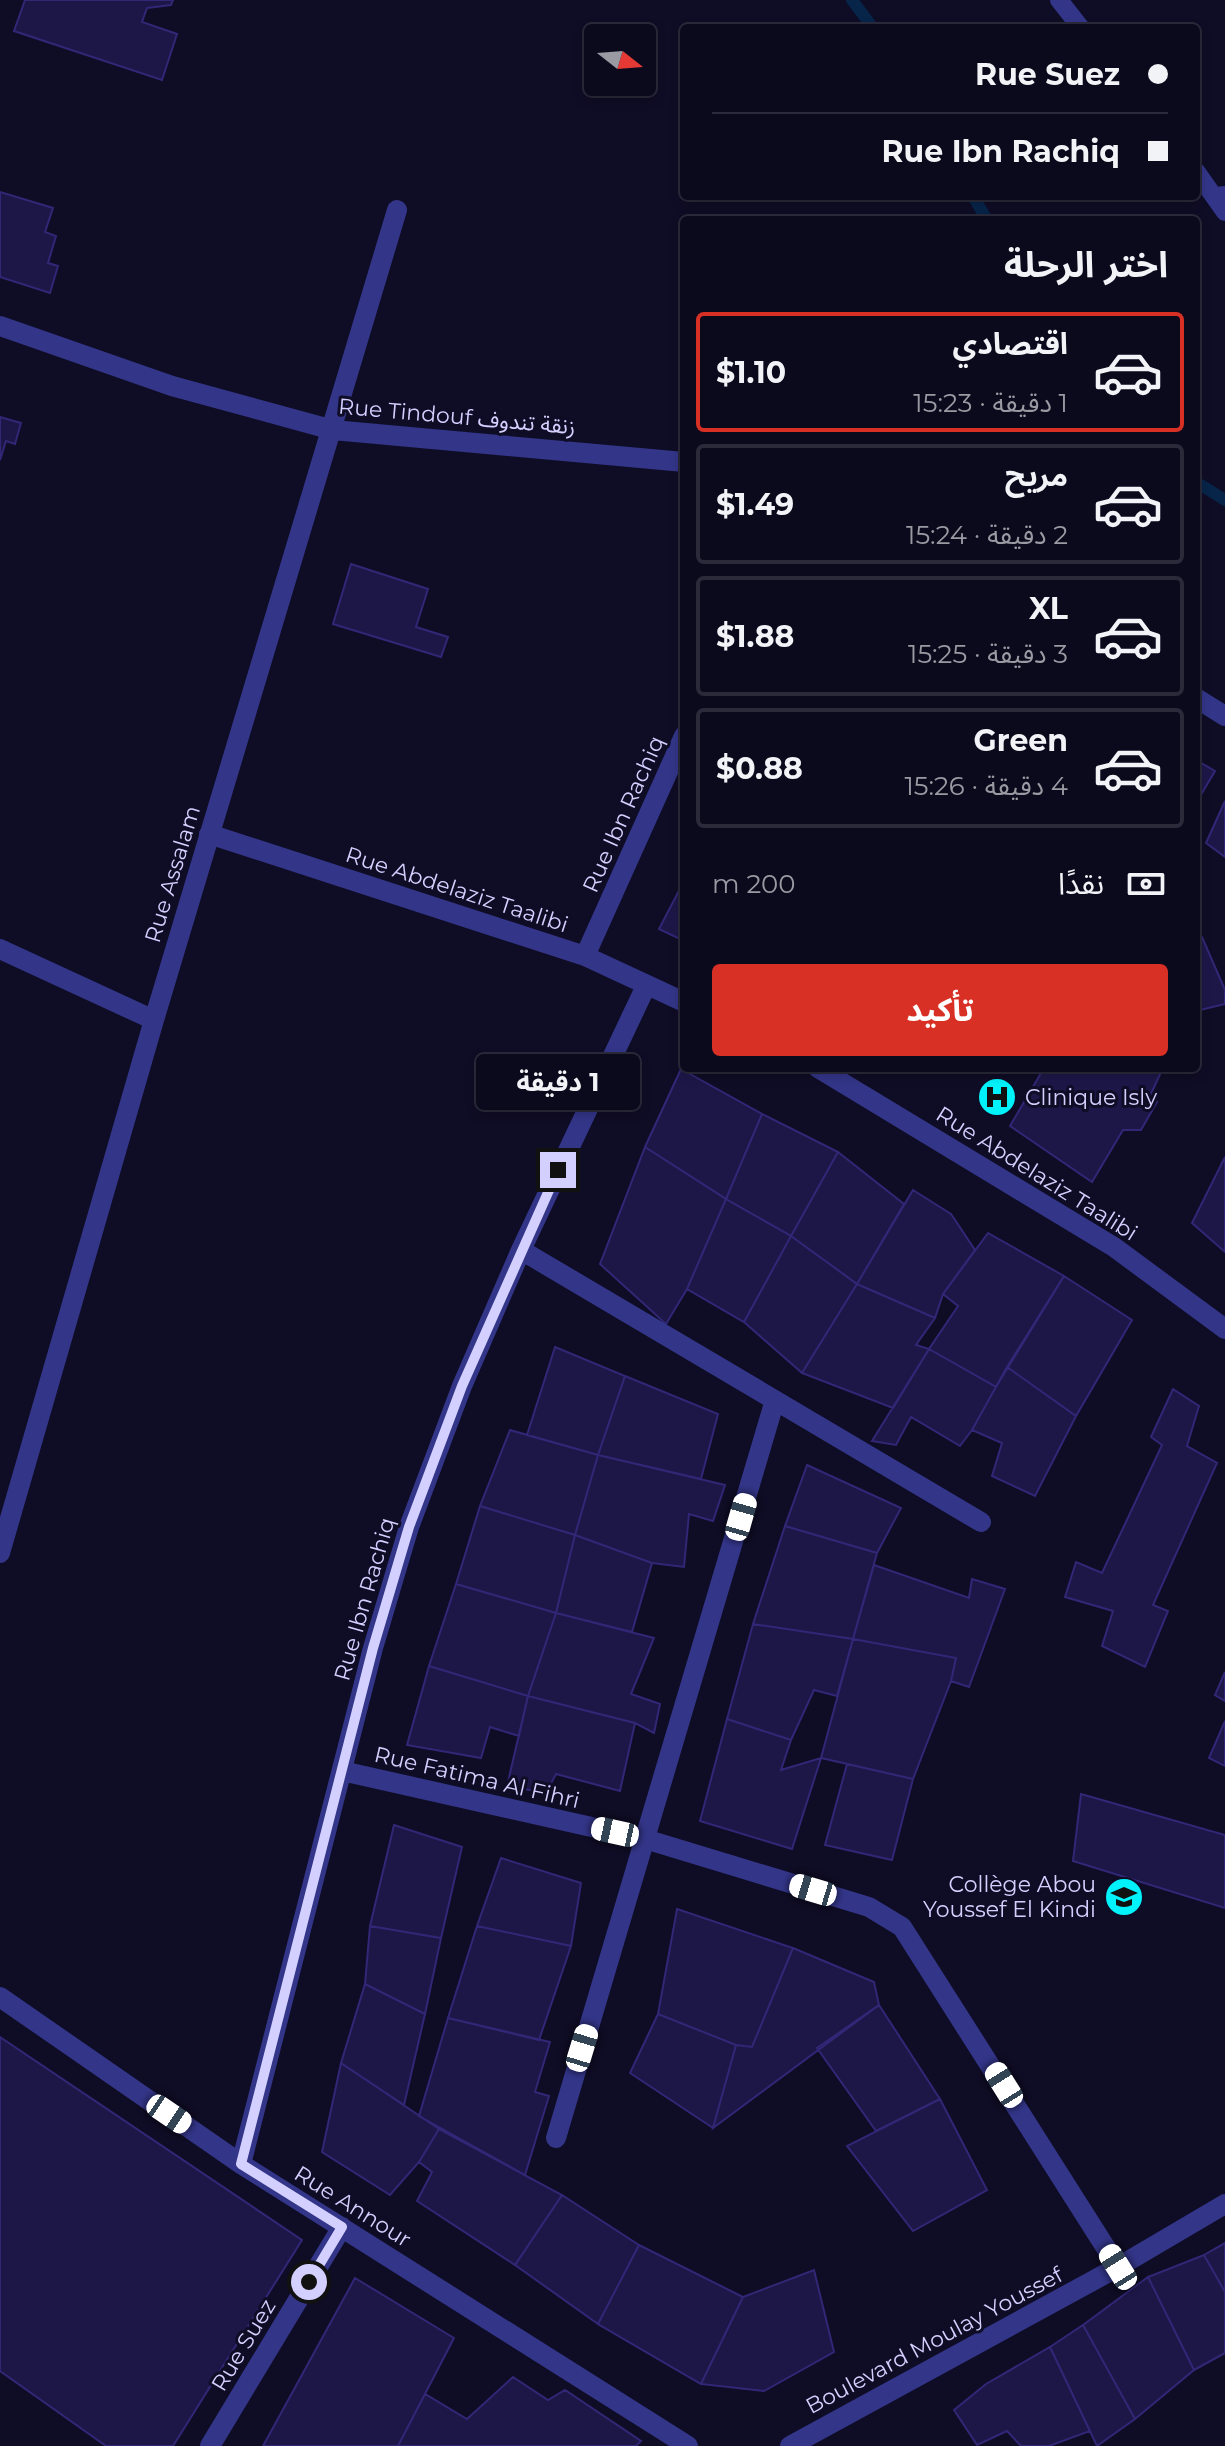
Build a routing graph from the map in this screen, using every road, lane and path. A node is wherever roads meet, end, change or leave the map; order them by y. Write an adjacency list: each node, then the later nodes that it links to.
1 (1059, 0): 2 (lane)
2 (1078, 24)
3 (1200, 176): 4 (lane)
4 (1222, 201)
5 (397, 210): 7 (street, Rue Assalam)
6 (0, 326): 7 (street, Rue Tindouf زنقة تندوف)
7 (333, 430): 8 (street, Rue Tindouf زنقة تندوف); 12 (street, Rue Assalam)
8 (680, 462)
9 (1200, 700): 10 (street)
10 (1225, 716)
11 (680, 745): 14 (street, Rue Ibn Rachiq)
12 (209, 834): 14 (street, Rue Abdelaziz Taalibi); 17 (street, Rue Assalam)
13 (0, 949): 17 (street)
14 (585, 956): 15 (street, Rue Abdelaziz Taalibi)
15 (646, 986): 16 (street, Rue Abdelaziz Taalibi); 19 (street, Rue Ibn Rachiq)
16 (680, 1000)
17 (154, 1020): 23 (street, Rue Assalam)
18 (825, 1072): 20 (street, Rue Abdelaziz Taalibi)
19 (521, 1250): 21 (street); 24 (street, Rue Ibn Rachiq)
20 (1225, 1329)
21 (775, 1400): 22 (street); 25 (street)
22 (981, 1522)
23 (0, 1553)
24 (342, 1771): 25 (street, Rue Fatima Al Fihri); 28 (street, Rue Ibn Rachiq)
25 (645, 1839): 27 (street); 31 (street, Rue Fatima Al Fihri)
26 (0, 1997): 28 (street, Rue Annour)
27 (556, 2138)
28 (241, 2164): 30 (street, Rue Annour)
29 (1225, 2204): 31 (street, Boulevard Moulay Youssef)
30 (342, 2227): 32 (street, Rue Suez); 33 (street, Rue Annour)
31 (1118, 2267): 34 (street, Boulevard Moulay Youssef)
32 (210, 2446)
33 (688, 2446)
34 (790, 2446)

